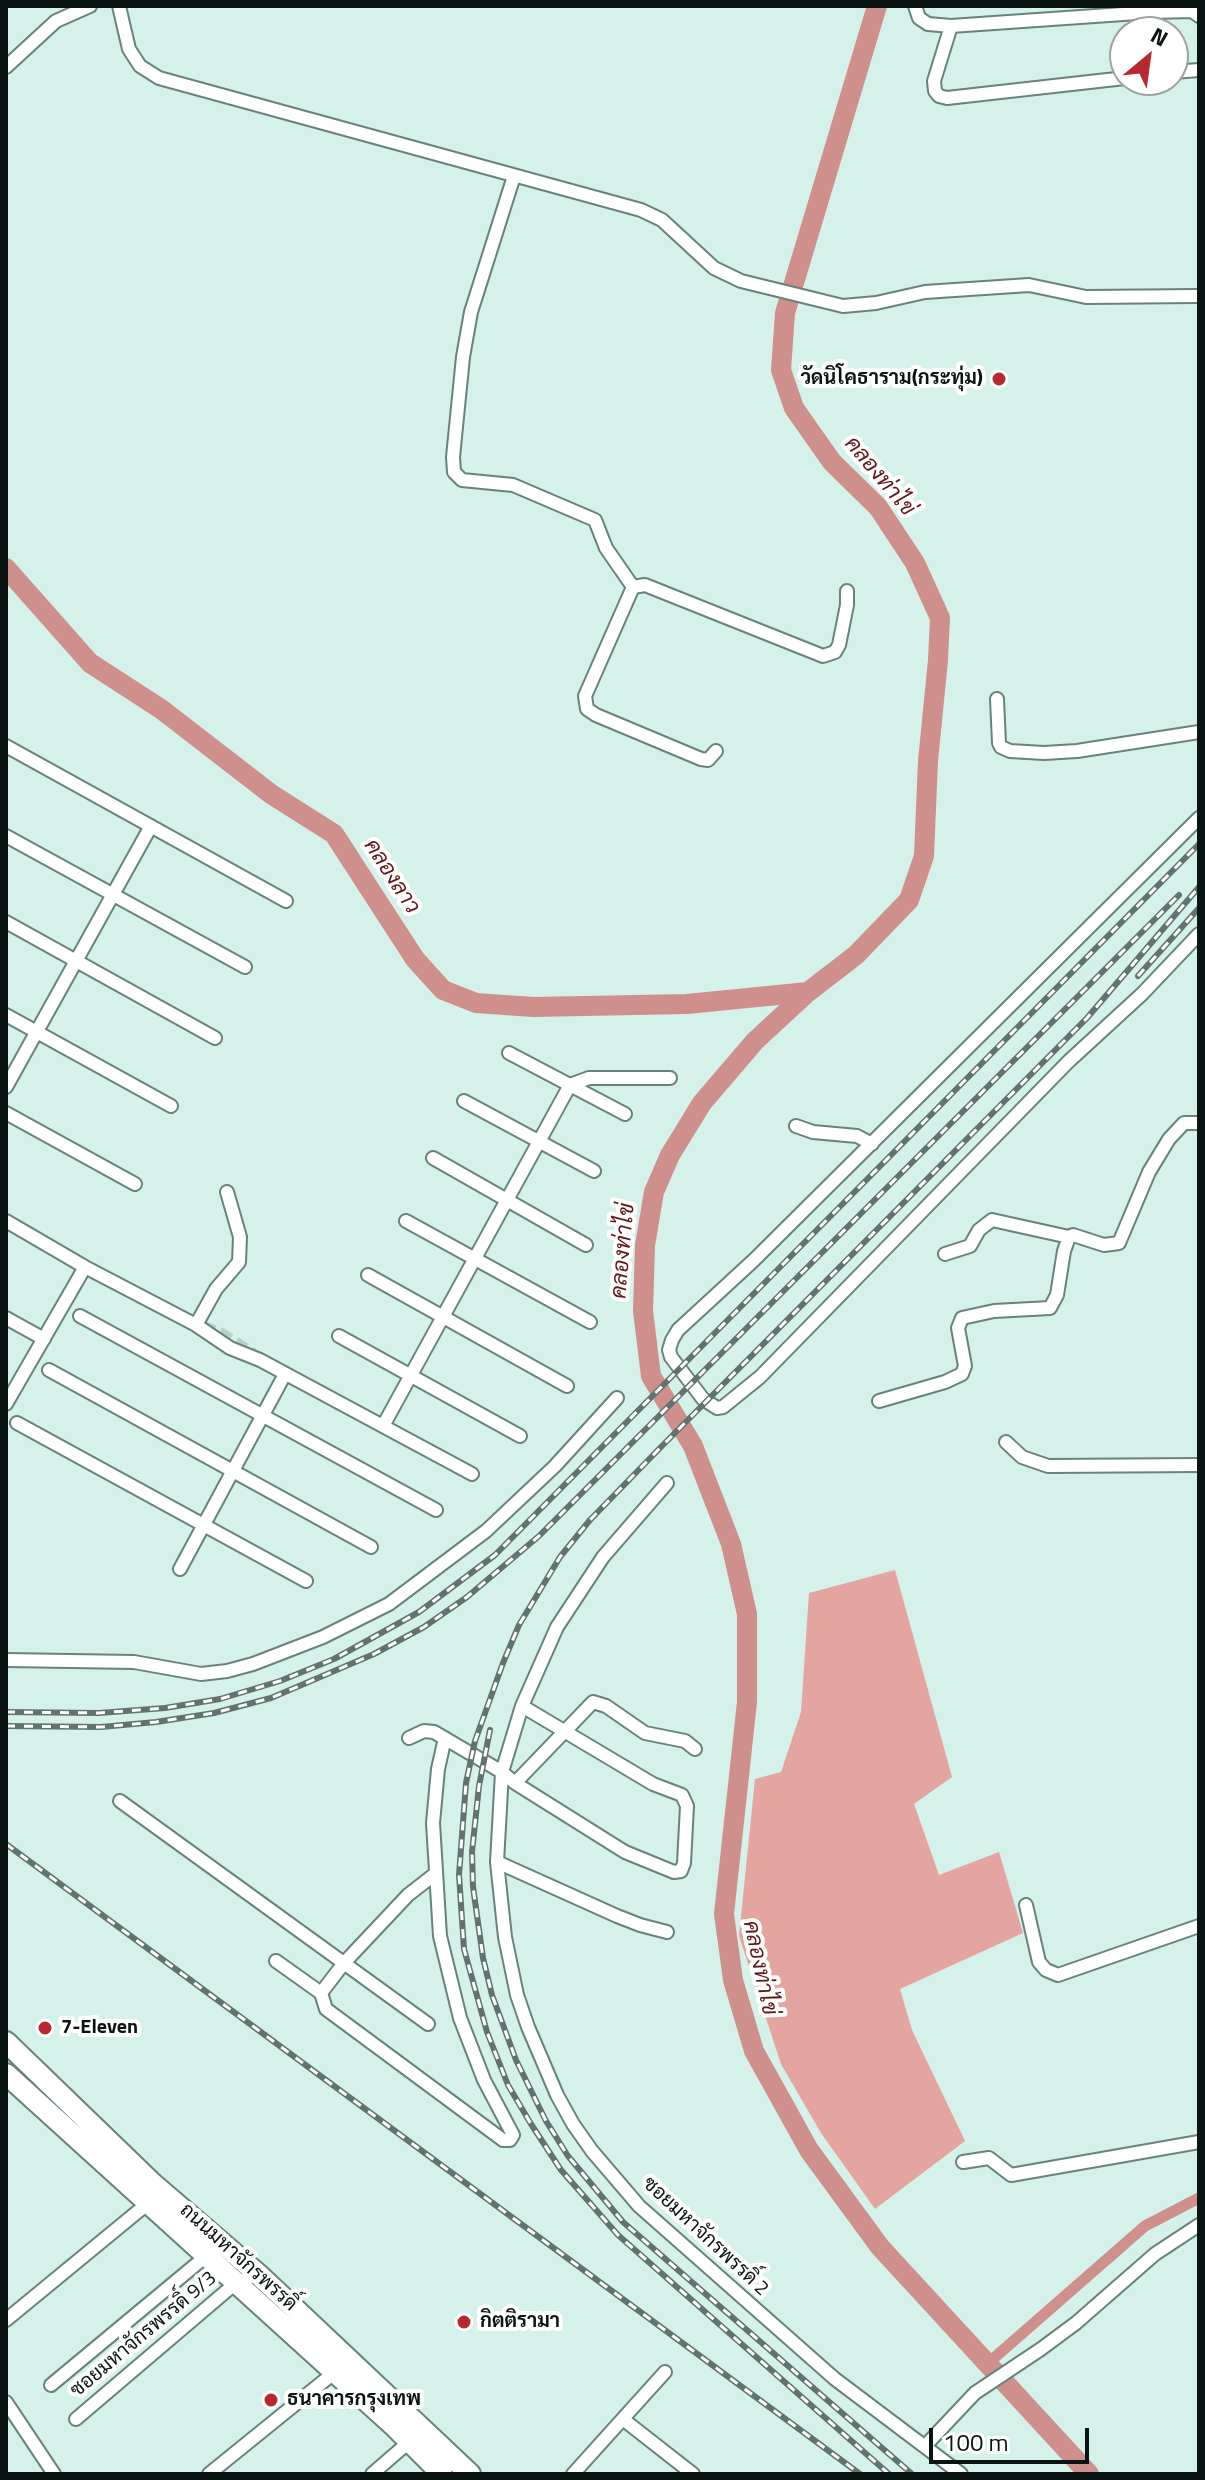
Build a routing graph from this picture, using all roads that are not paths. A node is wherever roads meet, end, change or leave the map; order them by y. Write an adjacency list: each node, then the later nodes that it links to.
1 (90, 6): 6 (street)
2 (119, 6): 8 (street)
3 (915, 6): 5 (street)
4 (1199, 16): 5 (street)
5 (951, 26): 7 (street)
6 (6, 67)
7 (1109, 80)
8 (514, 176): 9 (street); 10 (street)
9 (1199, 296)
10 (633, 587): 11 (street); 15 (street)
11 (847, 591)
12 (997, 699): 13 (street)
13 (1199, 732)
14 (6, 746): 17 (street)
15 (716, 751)
16 (1199, 818): 39 (street)
17 (151, 826): 19 (street); 20 (street)
18 (6, 836): 19 (street)
19 (113, 894): 23 (street); 24 (street)
20 (286, 901)
21 (6, 922): 23 (street)
22 (1199, 934): 39 (street)
23 (76, 960): 26 (street); 27 (street)
24 (245, 967)
25 (6, 1015): 26 (street)
26 (36, 1032): 31 (street); 33 (street)
27 (215, 1038)
28 (509, 1053): 30 (street)
29 (670, 1078): 30 (street)
30 (570, 1085): 35 (street); 38 (street)
31 (6, 1087)
32 (464, 1101): 38 (street)
33 (171, 1106)
34 (6, 1113): 42 (street)
35 (625, 1114)
36 (1199, 1123): 47 (street)
37 (796, 1126): 39 (street)
38 (540, 1141): 41 (street); 44 (street)
39 (872, 1144)
40 (433, 1158): 44 (street)
41 (594, 1171)
42 (135, 1184)
43 (227, 1192): 57 (street)
44 (507, 1200): 48 (street); 50 (street)
45 (6, 1221): 51 (street)
46 (406, 1221): 50 (street)
47 (1069, 1237): 49 (street); 65 (street)
48 (586, 1245)
49 (945, 1254)
50 (474, 1260): 55 (street); 56 (street)
51 (85, 1267): 57 (street); 59 (street)
52 (368, 1275): 55 (street)
53 (80, 1316): 67 (street)
54 (6, 1318): 59 (street)
55 (443, 1318): 62 (street); 63 (street)
56 (590, 1322)
57 (196, 1325): 61 (street)
58 (339, 1336): 62 (street)
59 (44, 1339): 66 (street)
60 (49, 1370): 73 (street)
61 (285, 1374): 67 (street); 69 (street)
62 (411, 1376): 69 (street); 70 (street)
63 (567, 1386)
64 (617, 1398): 81 (street)
65 (879, 1401)
66 (6, 1404)
67 (264, 1414): 73 (street); 76 (street)
68 (17, 1423): 77 (street)
69 (383, 1426): 74 (street)
70 (520, 1436)
71 (1006, 1442): 72 (street)
72 (1199, 1465)
73 (233, 1470): 77 (street); 78 (street)
74 (472, 1474)
75 (667, 1483): 82 (street, ซอยมหาจักรพรรดิ์ 2)
76 (436, 1510)
77 (204, 1526): 79 (street); 80 (street)
78 (371, 1547)
79 (180, 1569)
80 (306, 1581)
81 (6, 1660)
82 (522, 1706): 83 (street); 87 (street, ซอยมหาจักรพรรดิ์ 2)
83 (563, 1732): 86 (street); 88 (street); 88 (street)
84 (409, 1738): 85 (street)
85 (445, 1738): 87 (street); 91 (street)
86 (695, 1749)
87 (502, 1772): 88 (street); 90 (street, ซอยมหาจักรพรรดิ์ 2)
88 (515, 1783)
89 (120, 1801): 96 (street)
90 (497, 1862): 94 (street); 116 (street, ซอยมหาจักรพรรดิ์ 2)
91 (435, 1874): 96 (street); 97 (street)
92 (1026, 1905): 93 (street)
93 (1199, 1926)
94 (667, 1932)
95 (276, 1961): 97 (street)
96 (344, 1963): 97 (street); 98 (street)
97 (321, 1993)
98 (428, 2024)
99 (6, 2042): 106 (main road, ถนนมหาจักรพรรดิ์)
100 (6, 2074): 103 (main road, ถนนมหาจักรพรรดิ์)
101 (1199, 2142): 102 (street)
102 (963, 2162)
103 (147, 2204): 105 (main road, ถนนมหาจักรพรรดิ์); 108 (street)
104 (1199, 2225): 116 (street)
105 (205, 2257): 107 (main road, ถนนมหาจักรพรรดิ์); 111 (street)
106 (258, 2274): 107 (street, ซอยมหาจักรพรรดิ์ 9/3); 121 (main road, ถนนมหาจักรพรรดิ์)
107 (237, 2282): 109 (main road, ถนนมหาจักรพรรดิ์); 113 (street, ซอยมหาจักรพรรดิ์ 9/3)
108 (6, 2320)
109 (335, 2372): 115 (main road, ถนนมหาจักรพรรดิ์); 118 (street)
110 (665, 2372): 114 (street)
111 (51, 2385)
112 (6, 2402): 117 (street)
113 (76, 2419)
114 (624, 2420): 122 (street); 123 (street)
115 (409, 2442): 119 (street); 120 (main road, ถนนมหาจักรพรรดิ์)
116 (925, 2446): 124 (street, ซอยมหาจักรพรรดิ์ 2)
117 (54, 2474)
118 (209, 2474)
119 (372, 2474)
120 (442, 2474)
121 (470, 2474)
122 (573, 2474)
123 (693, 2474)
124 (961, 2474)

